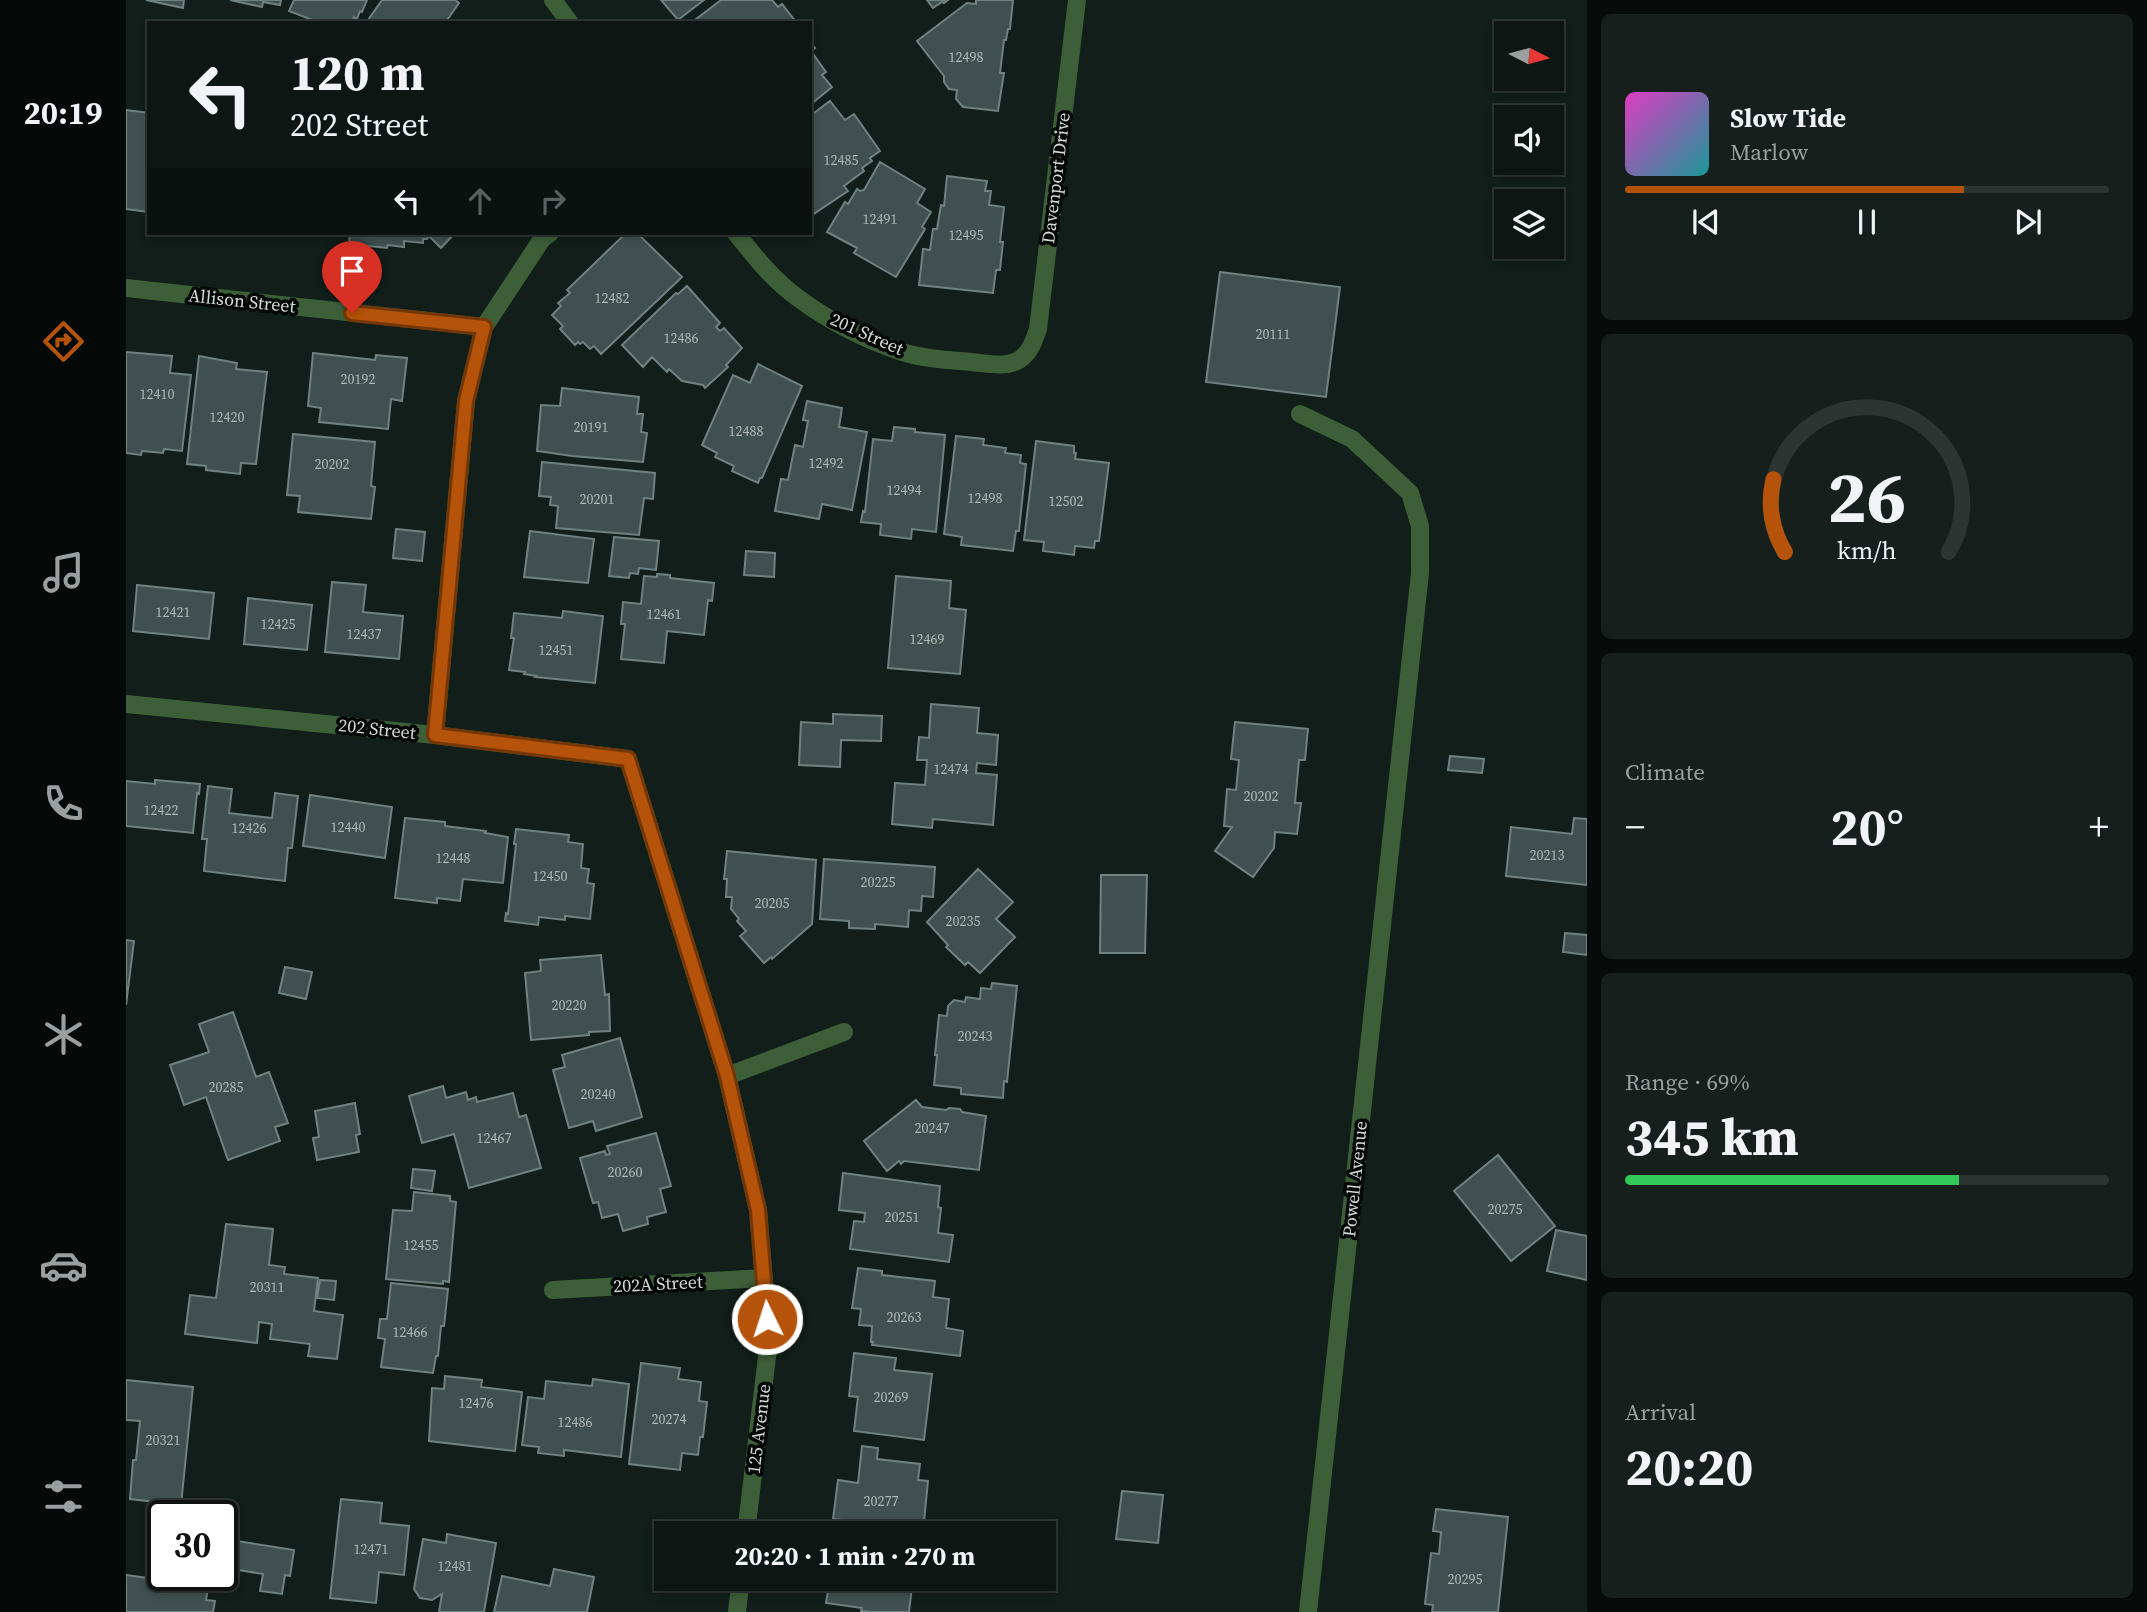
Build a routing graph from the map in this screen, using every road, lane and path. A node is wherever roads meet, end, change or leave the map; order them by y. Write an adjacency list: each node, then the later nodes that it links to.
1 (552, 0): 3 (street)
2 (1077, 0): 8 (street, Davenport Drive)
3 (568, 21)
4 (547, 235): 7 (street)
5 (738, 235): 8 (street, 201 Street)
6 (126, 288): 7 (street, Allison Street)
7 (484, 327): 11 (street)
8 (1027, 353)
9 (1300, 414): 20 (street, Powell Avenue)
10 (126, 704): 11 (street, 202 Street)
11 (435, 735): 12 (street, 202 Street)
12 (628, 759): 14 (street, 125 Avenue)
13 (844, 1032): 14 (street)
14 (727, 1076): 15 (street, 125 Avenue)
15 (764, 1278): 16 (street, 202A Street); 17 (street, 125 Avenue)
16 (553, 1290)
17 (748, 1521)
18 (739, 1591): 19 (street)
19 (737, 1612)
20 (1308, 1612)

